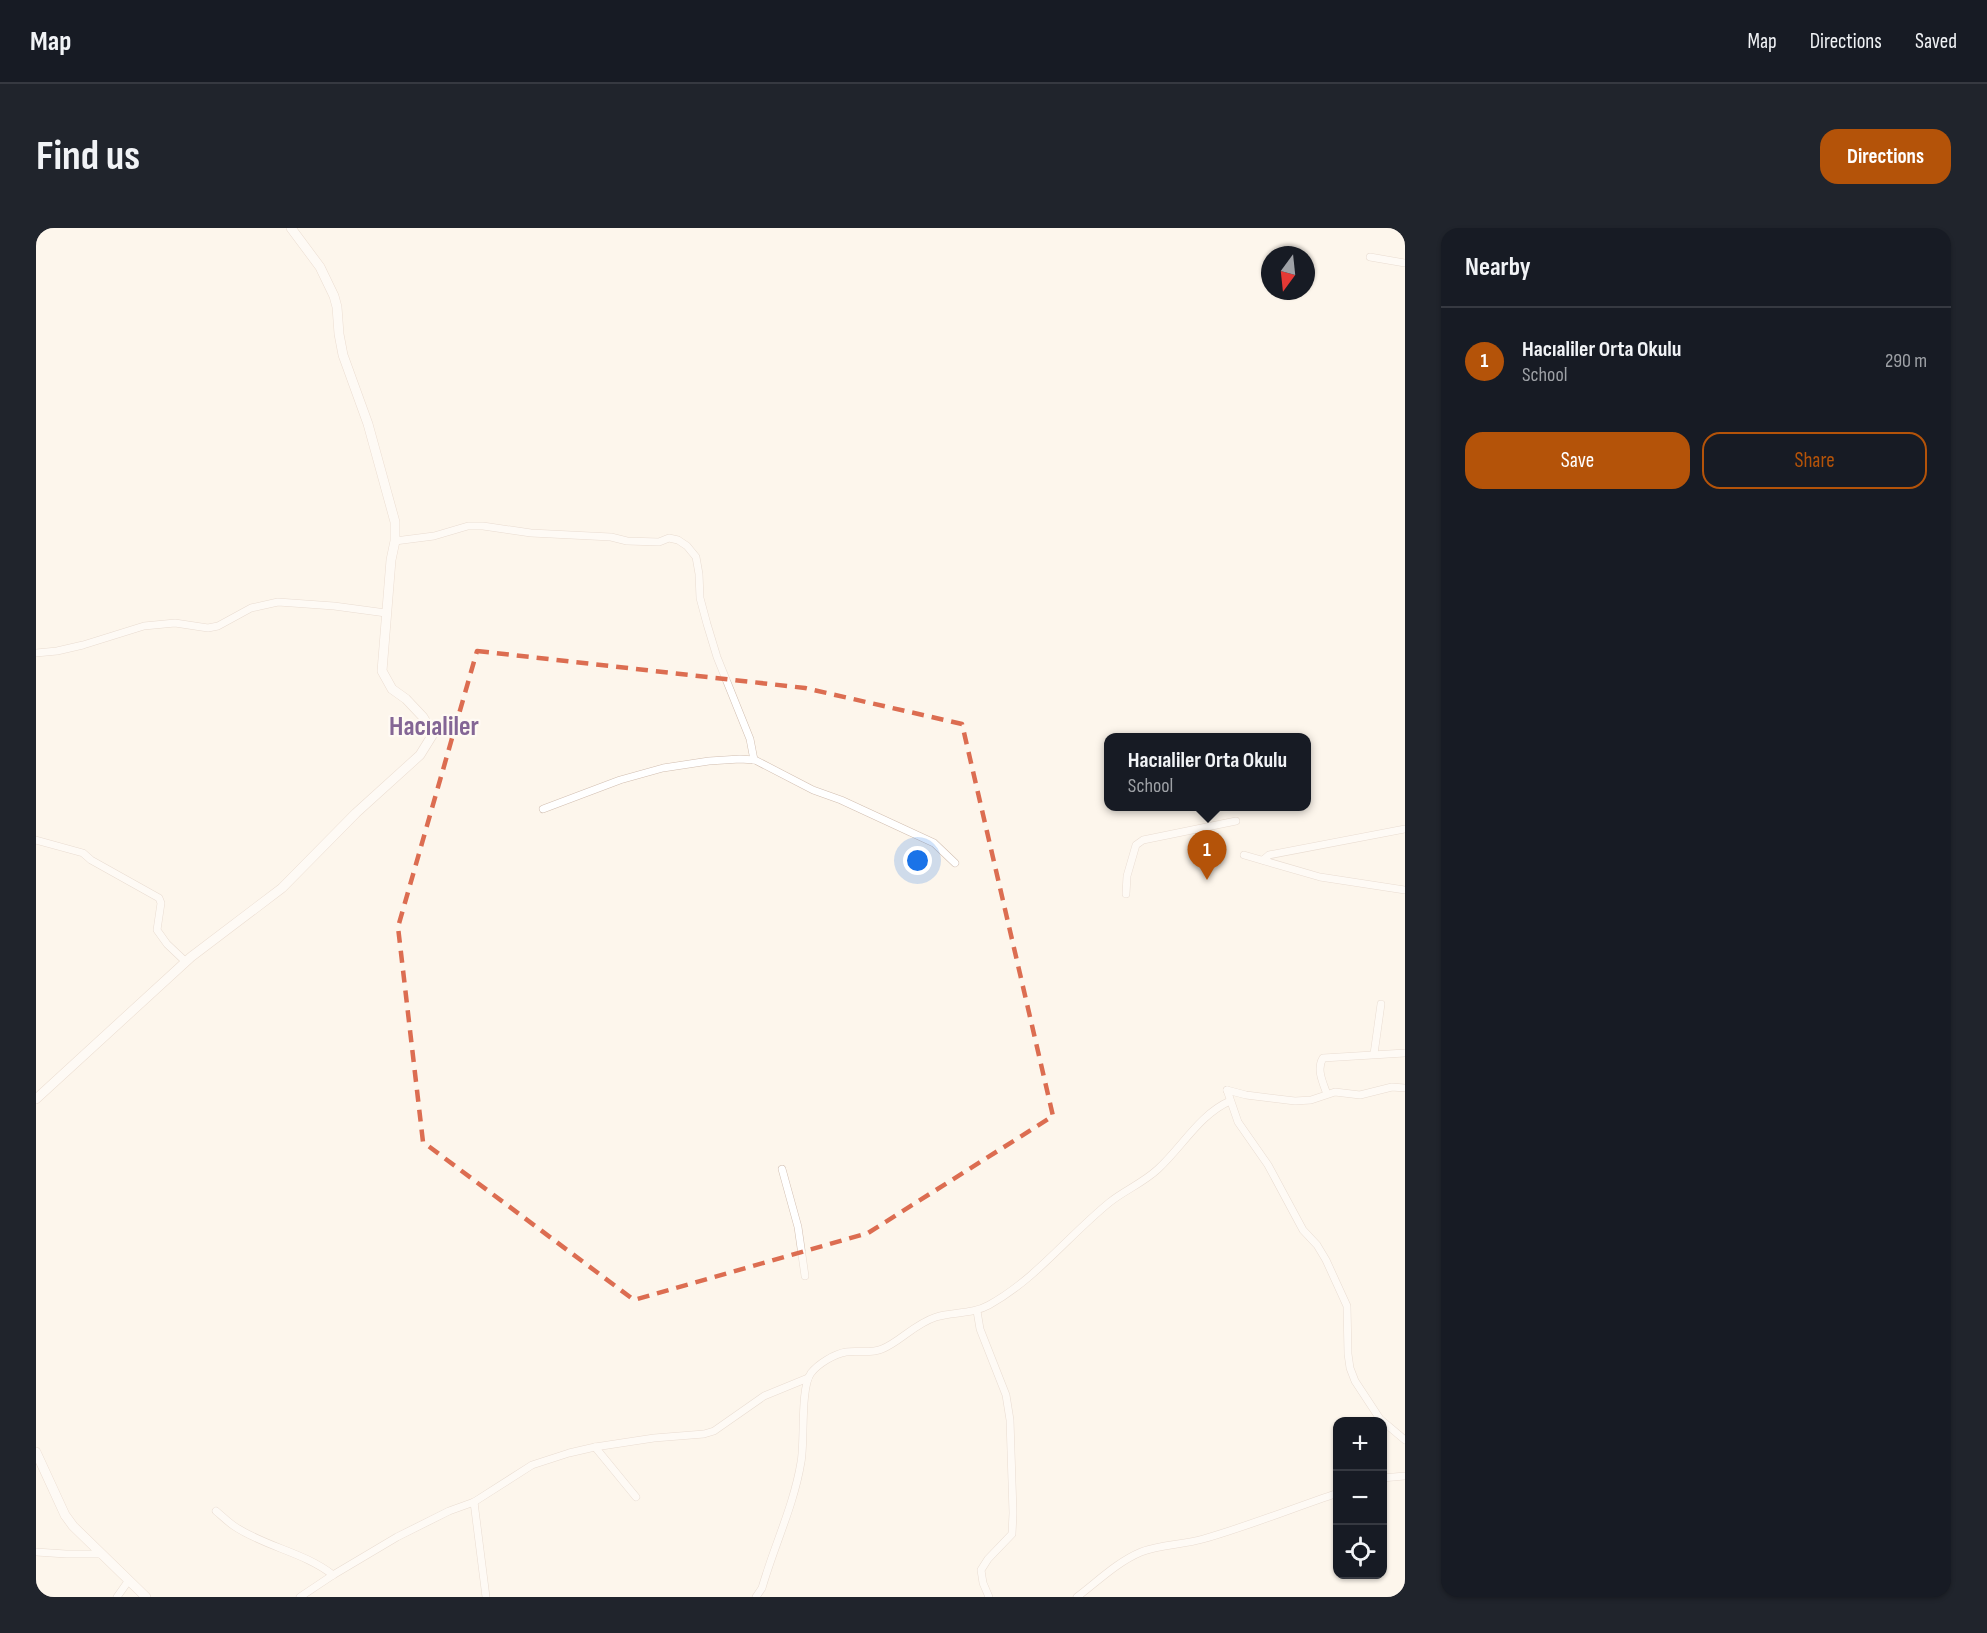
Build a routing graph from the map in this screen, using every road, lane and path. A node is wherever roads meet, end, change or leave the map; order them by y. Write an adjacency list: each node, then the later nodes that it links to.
1 (291, 228): 4 (street)
2 (1370, 257): 3 (street)
3 (1405, 263)
4 (394, 541): 5 (street); 7 (street)
5 (386, 613): 6 (street); 17 (street)
6 (36, 653)
7 (754, 760): 8 (street); 14 (street)
8 (543, 809)
9 (1236, 821): 16 (street)
10 (1405, 829): 13 (street)
11 (36, 840): 17 (street)
12 (1244, 855): 13 (street)
13 (1263, 860): 15 (street)
14 (955, 863)
15 (1405, 890)
16 (1126, 894)
17 (186, 962): 23 (street)
18 (1381, 1004): 20 (street)
19 (1405, 1053): 20 (street)
20 (1374, 1054): 22 (street)
21 (1405, 1088): 22 (street)
22 (1327, 1094): 24 (street)
23 (36, 1099)
24 (1230, 1101): 27 (street); 29 (street)
25 (782, 1169): 26 (street)
26 (805, 1276)
27 (976, 1311): 28 (street); 47 (street)
28 (808, 1377): 30 (street); 46 (street)
29 (1405, 1440)
30 (595, 1447): 35 (street); 36 (street)
31 (36, 1452): 39 (street)
32 (1405, 1476): 33 (street)
33 (1387, 1478)
34 (1333, 1495): 48 (street)
35 (636, 1497)
36 (474, 1502): 40 (street); 45 (street)
37 (216, 1511): 40 (street)
38 (36, 1552): 39 (street)
39 (102, 1554): 41 (street)
40 (333, 1575): 44 (street)
41 (129, 1580): 42 (street); 43 (street)
42 (117, 1597)
43 (146, 1597)
44 (300, 1597)
45 (486, 1597)
46 (756, 1597)
47 (989, 1597)
48 (1077, 1597)

